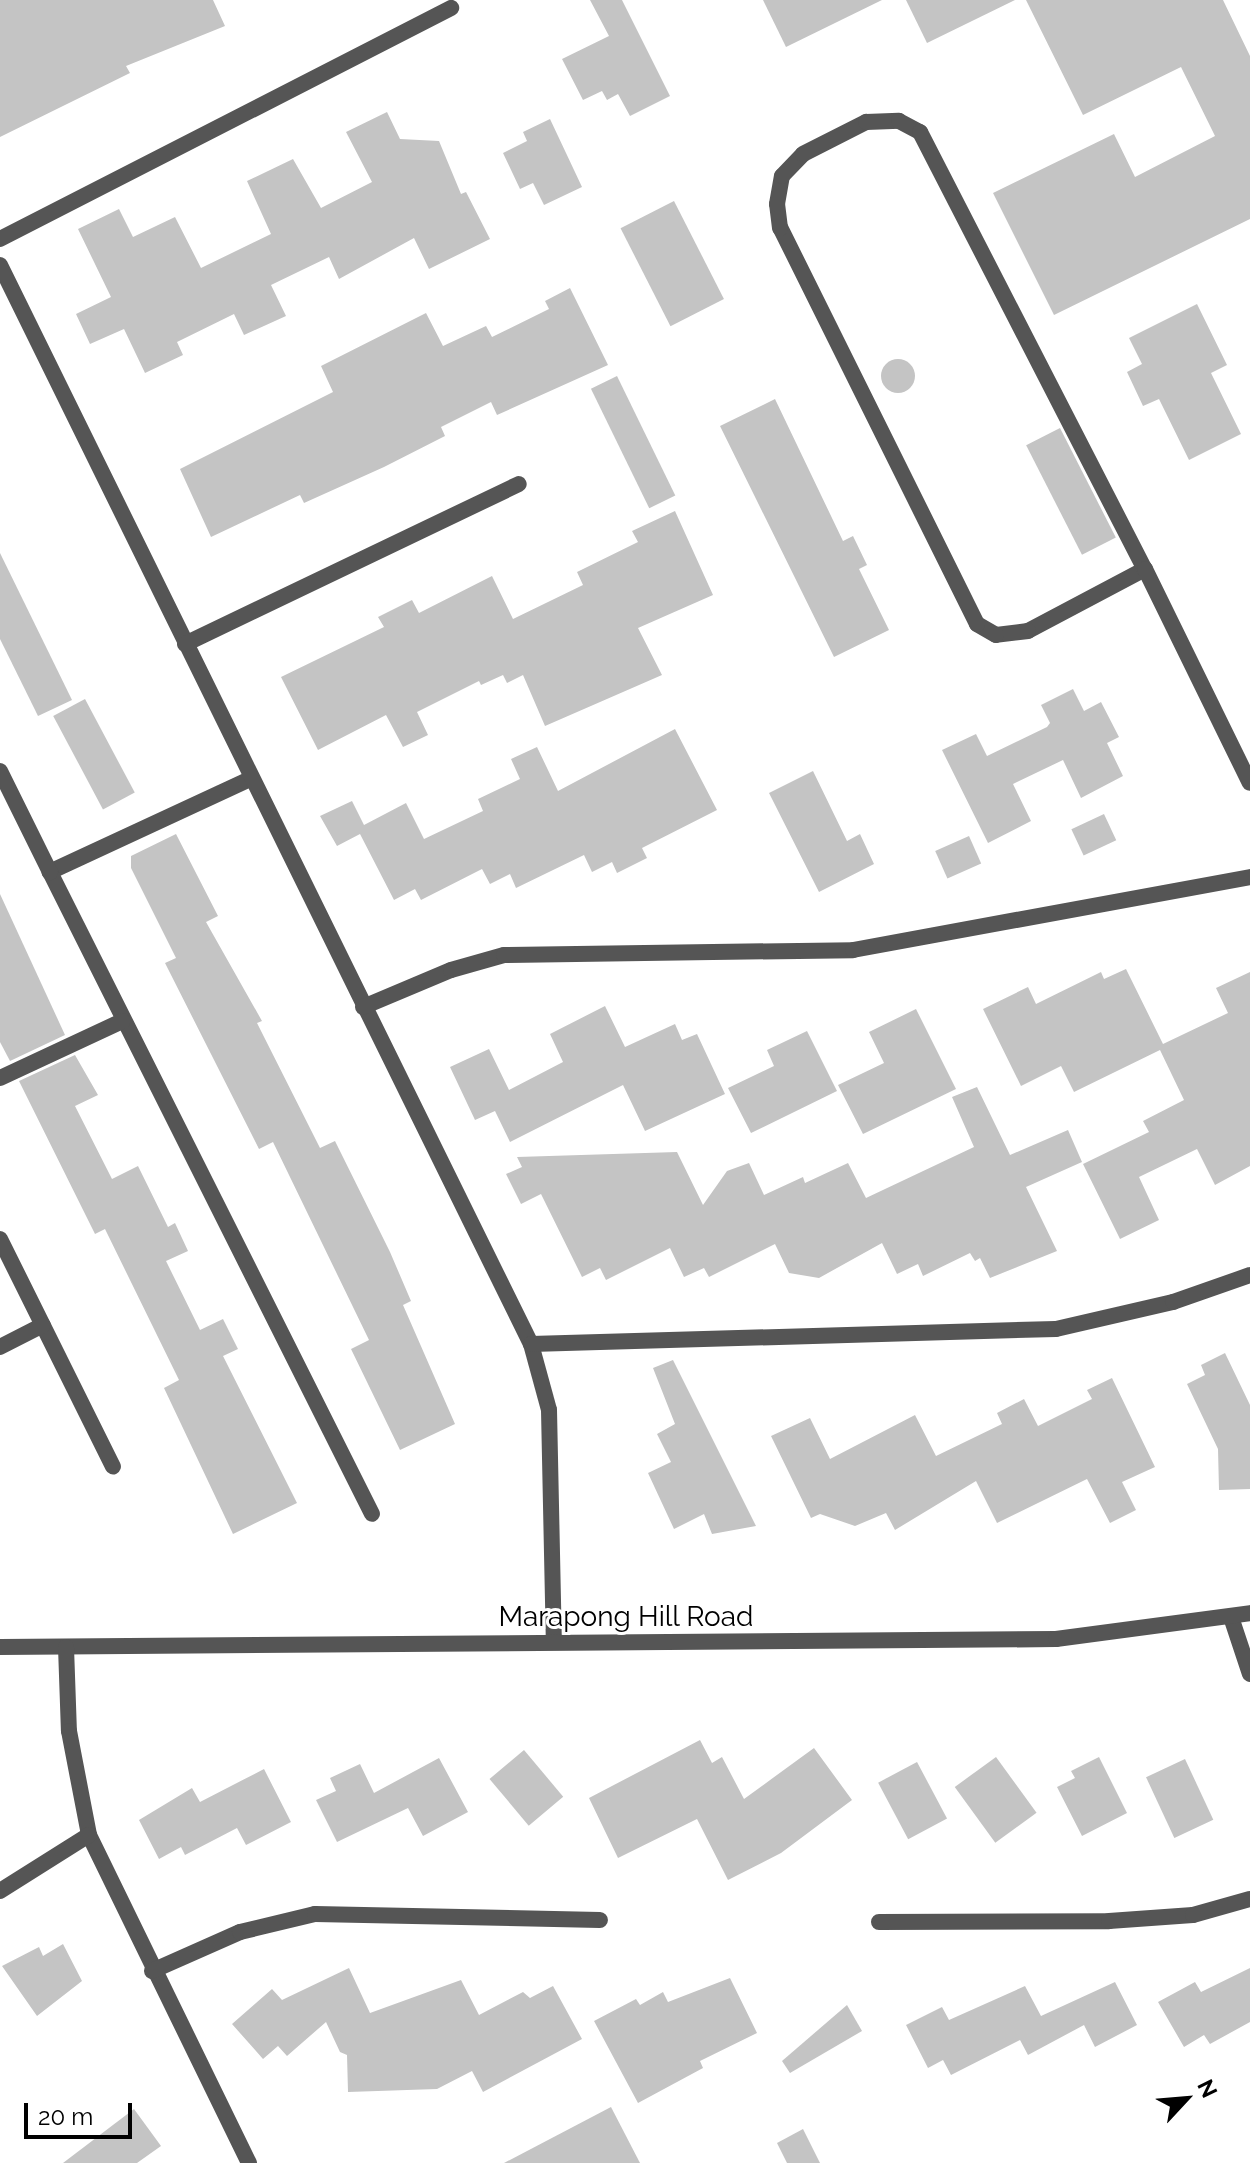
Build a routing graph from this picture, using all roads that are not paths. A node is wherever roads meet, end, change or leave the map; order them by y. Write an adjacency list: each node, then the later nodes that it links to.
1 (451, 8): 2 (street)
2 (0, 239)
3 (0, 265): 6 (street)
4 (519, 484): 6 (street)
5 (1145, 569): 5 (street); 9 (street)
6 (185, 644): 8 (street)
7 (0, 771): 10 (street)
8 (250, 779): 10 (street); 12 (street)
9 (1250, 783)
10 (50, 872): 13 (street)
11 (1250, 877): 12 (street)
12 (363, 1007): 18 (street)
13 (122, 1021): 14 (street); 21 (street)
14 (0, 1078)
15 (0, 1239): 17 (street)
16 (1250, 1275): 18 (street)
17 (43, 1325): 19 (street); 20 (street)
18 (531, 1344): 24 (street)
19 (0, 1347)
20 (113, 1467)
21 (372, 1514)
22 (1250, 1613): 23 (street, Marapong Hill Road)
23 (1231, 1617): 24 (street, Marapong Hill Road); 27 (street)
24 (554, 1642): 26 (street, Marapong Hill Road)
25 (0, 1647): 26 (street, Marapong Hill Road)
26 (66, 1647): 28 (street)
27 (1250, 1674)
28 (89, 1835): 29 (street); 33 (street)
29 (0, 1891)
30 (1250, 1899): 32 (street)
31 (600, 1920): 33 (street)
32 (879, 1922)
33 (152, 1971): 34 (street)
34 (249, 2163)

